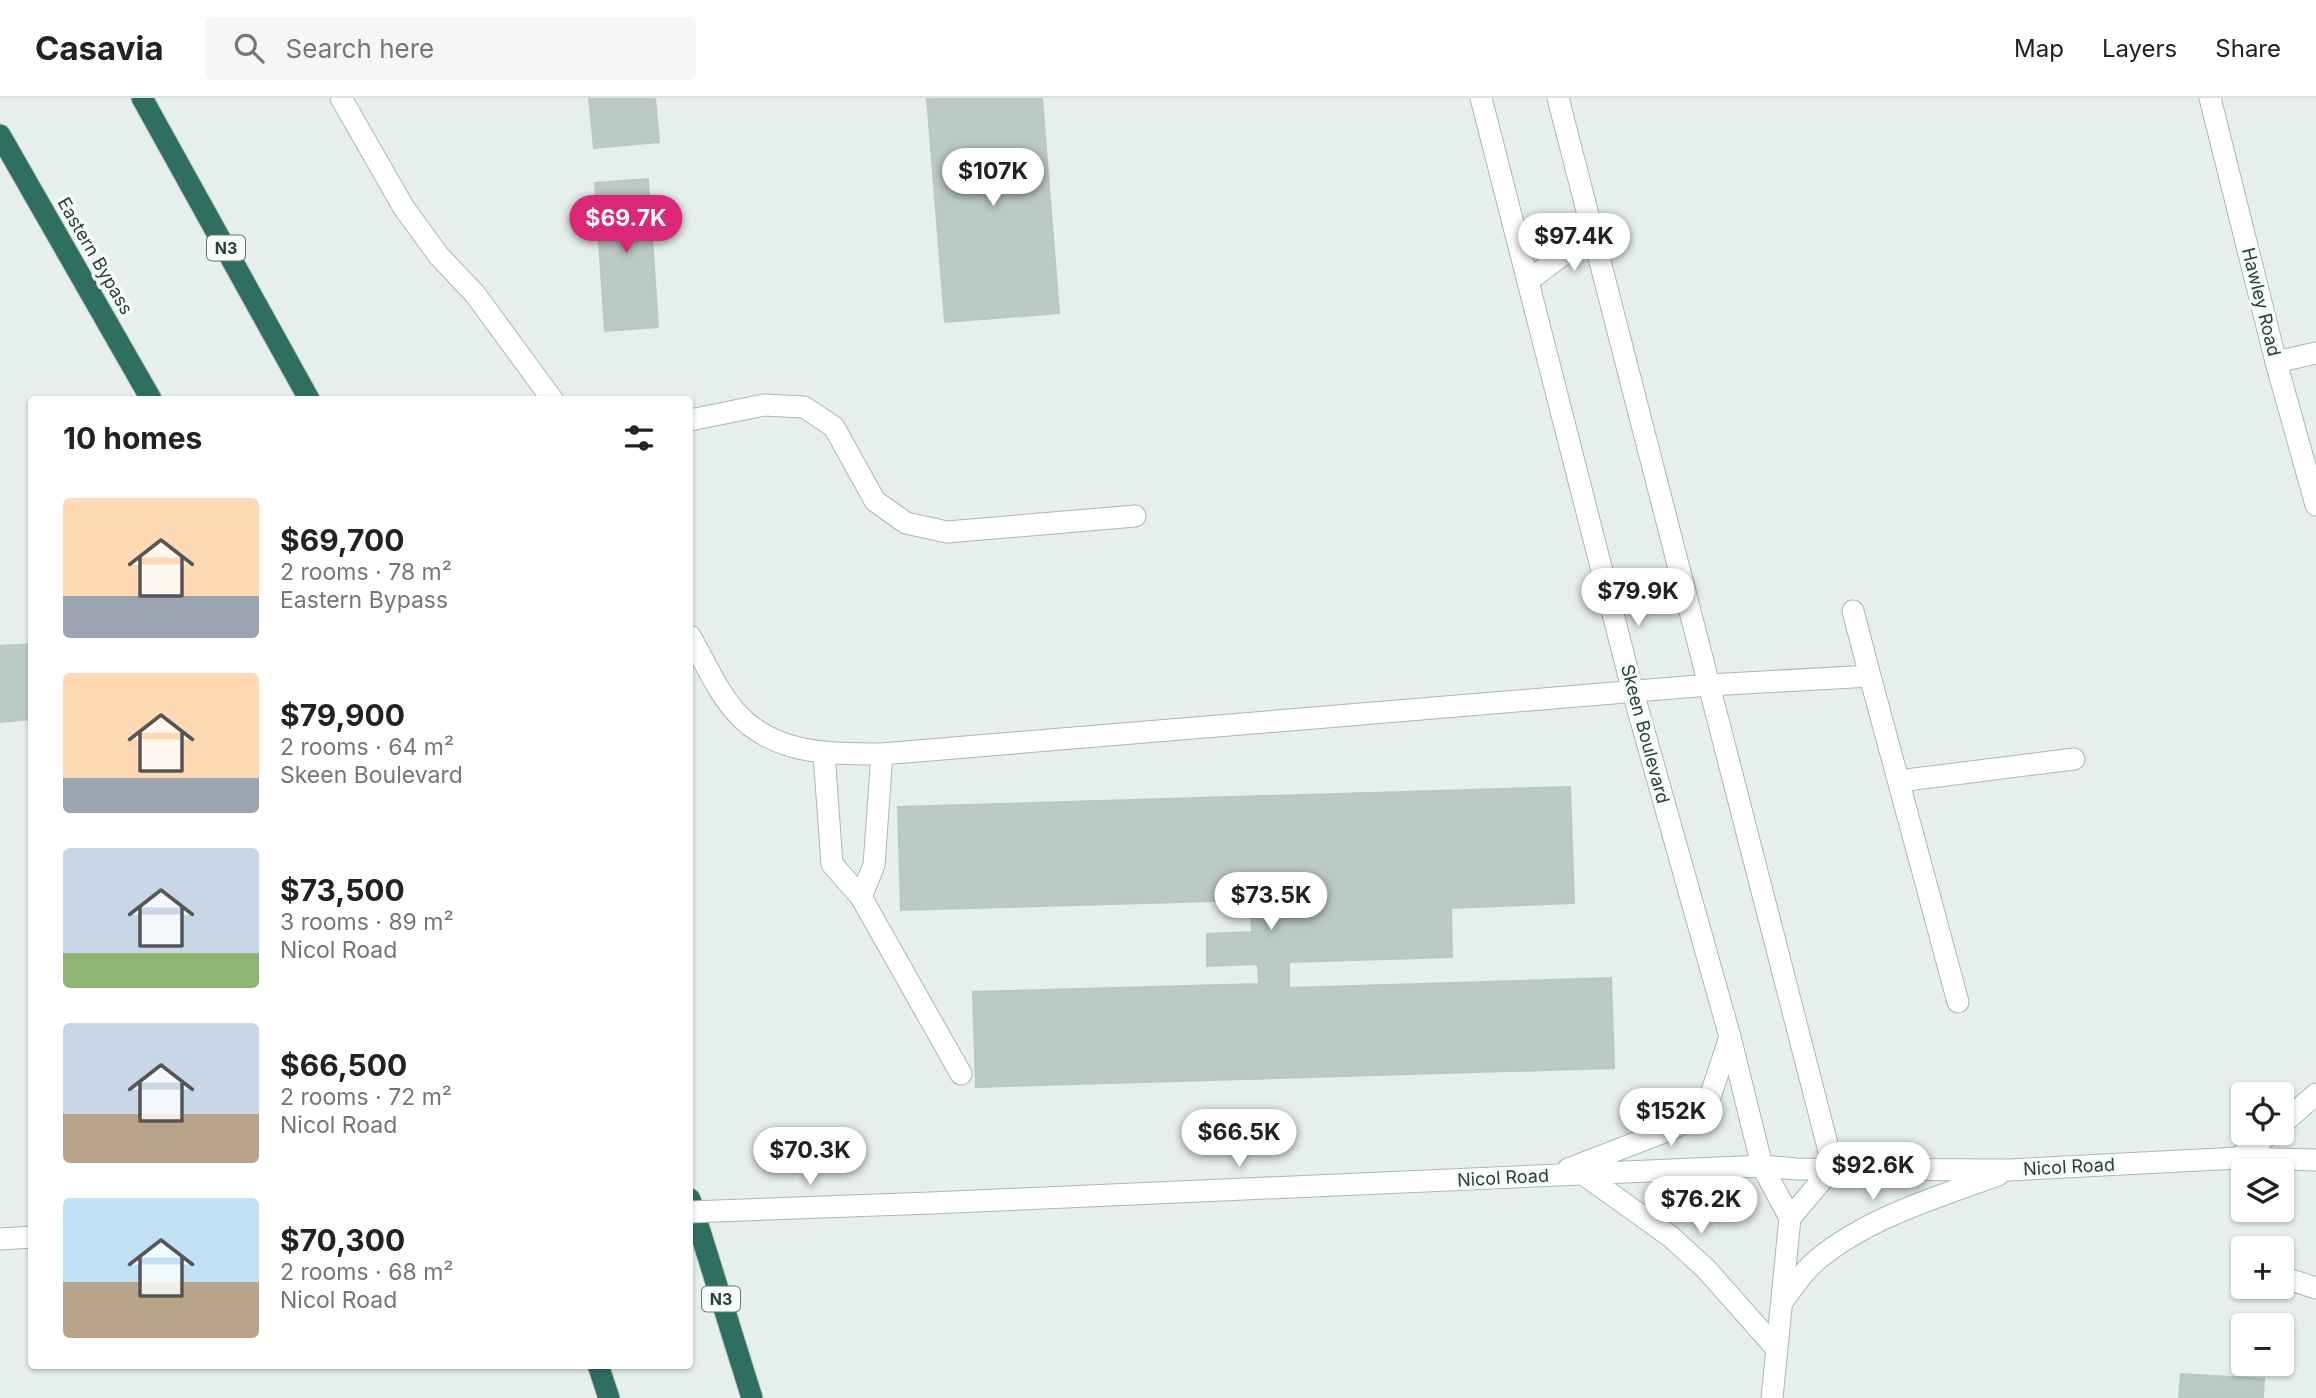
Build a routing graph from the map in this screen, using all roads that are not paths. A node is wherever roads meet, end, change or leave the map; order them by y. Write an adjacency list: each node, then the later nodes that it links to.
1 (142, 98): 12 (highway, N3)
2 (341, 98): 13 (main road)
3 (1481, 98): 8 (main road, Skeen Boulevard)
4 (1558, 98): 7 (main road)
5 (2210, 98): 10 (main road, Hawley Road)
6 (0, 135): 11 (highway, Eastern Bypass)
7 (1593, 232): 8 (main road); 20 (main road)
8 (1528, 281): 21 (main road, Skeen Boulevard)
9 (2316, 353): 10 (main road)
10 (2276, 362): 15 (main road, Hawley Road)
11 (149, 396)
12 (307, 396)
13 (550, 396)
14 (693, 419): 16 (main road)
15 (2316, 505)
16 (1135, 516)
17 (1853, 611): 19 (main road)
18 (693, 641): 22 (main road)
19 (1870, 676): 20 (main road); 25 (main road)
20 (1709, 685): 21 (main road); 36 (main road)
21 (1633, 692): 23 (main road); 28 (main road, Skeen Boulevard)
22 (824, 754): 23 (main road); 26 (main road)
23 (882, 754): 26 (main road)
24 (2074, 759): 25 (main road)
25 (1899, 781): 27 (main road)
26 (860, 897): 29 (main road)
27 (1958, 1002)
28 (1730, 1037): 35 (main road, Skeen Boulevard); 39 (main road)
29 (961, 1073)
30 (2316, 1094): 31 (main road)
31 (2294, 1113)
32 (2255, 1145): 33 (main road)
33 (2238, 1158): 34 (main road, Nicol Road); 37 (main road, Nicol Road)
34 (2316, 1160)
35 (1762, 1166): 36 (main road, Nicol Road); 38 (main road, Nicol Road); 42 (main road, Skeen Boulevard)
36 (1833, 1167): 37 (main road, Nicol Road); 42 (main road)
37 (2009, 1170): 47 (main road)
38 (1583, 1174): 39 (main road, Nicol Road); 48 (main road)
39 (1549, 1176): 41 (main road, Nicol Road, bridge)
40 (693, 1209): 51 (highway, N3)
41 (693, 1212)
42 (1790, 1218): 47 (main road)
43 (28, 1237): 44 (main road)
44 (0, 1239)
45 (2294, 1281): 46 (main road)
46 (2316, 1288)
47 (1782, 1302): 48 (main road)
48 (1776, 1348): 52 (main road)
49 (599, 1369): 50 (highway)
50 (609, 1398)
51 (751, 1398)
52 (1772, 1398)

